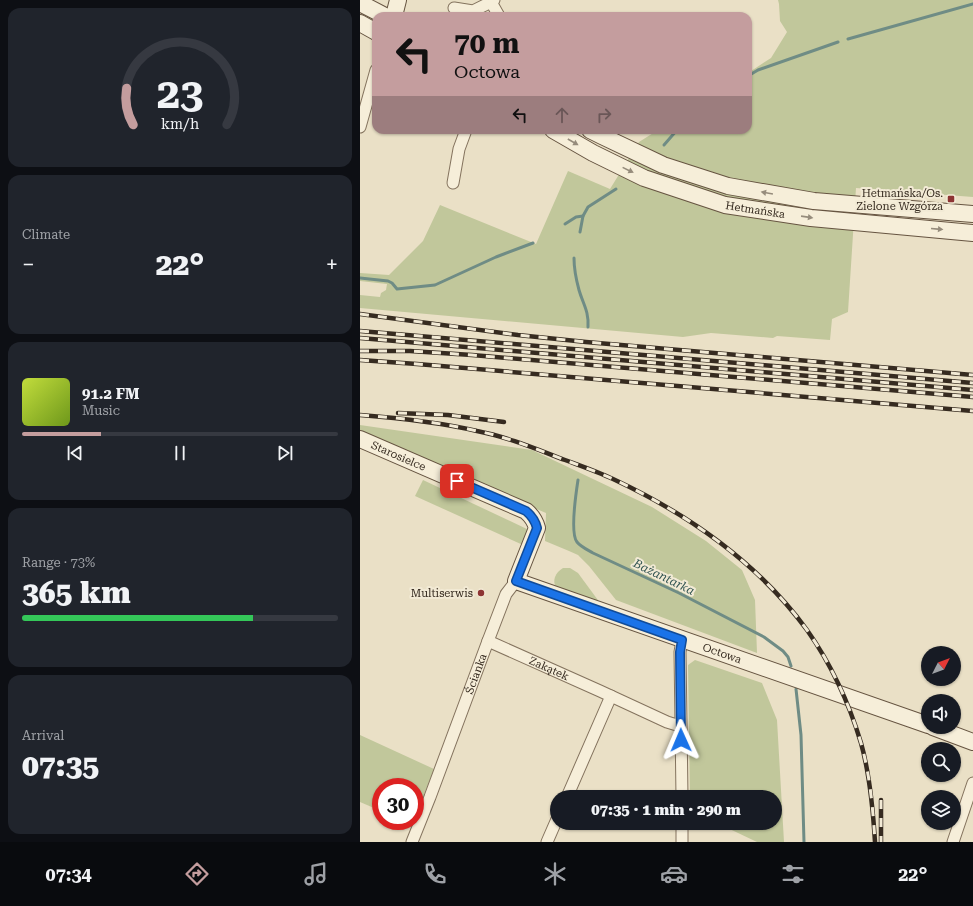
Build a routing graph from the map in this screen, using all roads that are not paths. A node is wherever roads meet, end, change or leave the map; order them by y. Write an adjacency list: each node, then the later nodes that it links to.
1 (398, 0): 6 (main road)
2 (492, 1): 4 (street); 7 (street)
3 (360, 3): 5 (main road)
4 (454, 8)
5 (377, 12)
6 (395, 12)
7 (497, 12)
8 (360, 24): 9 (main road)
9 (372, 30)
10 (372, 84): 11 (street)
11 (360, 127)
12 (465, 134): 17 (street)
13 (560, 134): 16 (main road, Hetmańska, one-way to 16)
14 (596, 134): 16 (main road)
15 (598, 134): 18 (main road, Hetmańska, one-way to 15)
16 (593, 153): 19 (main road, Hetmańska, one-way to 19)
17 (453, 183)
18 (973, 214)
19 (973, 233)
20 (360, 439): 21 (main road, Starosielce)
21 (526, 511): 22 (main road, Ścianka)
22 (516, 581): 23 (main road, Octowa); 24 (street, Ścianka)
23 (682, 640): 26 (main road, Octowa); 27 (street)
24 (488, 641): 25 (street, Zakątek); 35 (street, Ścianka)
25 (611, 696): 27 (street, Zakątek); 31 (street)
26 (921, 723)
27 (680, 726): 32 (street)
28 (952, 734): 29 (main road)
29 (973, 742)
30 (973, 783): 38 (street)
31 (570, 790)
32 (682, 790)
33 (552, 830): 36 (street)
34 (682, 830): 37 (street)
35 (412, 842)
36 (547, 842)
37 (682, 842)
38 (953, 842)

